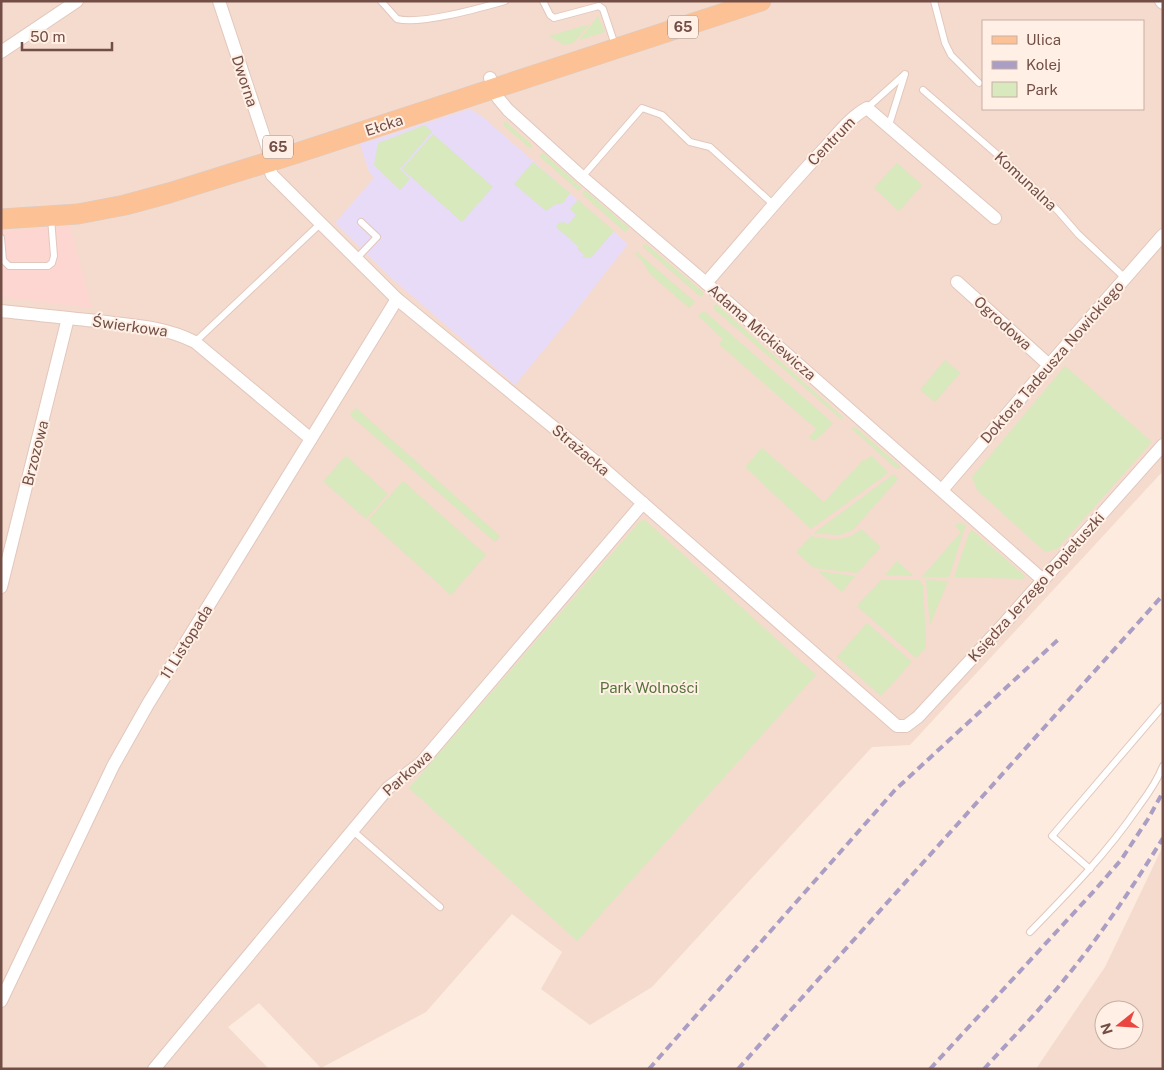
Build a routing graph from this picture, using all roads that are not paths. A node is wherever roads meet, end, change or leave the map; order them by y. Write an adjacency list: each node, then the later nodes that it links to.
1 (78, 1): 10 (street)
2 (219, 1): 16 (street, Dworna)
3 (381, 1): 4 (lane)
4 (505, 1)
5 (543, 1): 9 (lane)
6 (726, 1): 9 (main road, Ełcka / 65)
7 (761, 1): 9 (main road, Ełcka / 65)
8 (934, 1): 12 (lane)
9 (614, 44): 11 (main road, Ełcka / 65)
10 (1, 52)
11 (492, 83): 16 (main road, Ełcka / 65); 17 (street, Adama Mickiewicza)
12 (979, 83)
13 (923, 90): 28 (lane, Komunalna)
14 (867, 108): 15 (street, Centrum); 15 (lane); 18 (street, Centrum)
15 (889, 126): 21 (street, Centrum)
16 (269, 158): 19 (main road, Ełcka / 65); 20 (main road, Ełcka / 65); 24 (street, Strażacka)
17 (582, 177): 18 (lane); 30 (street, Adama Mickiewicza)
18 (774, 205): 30 (street, Centrum)
19 (1, 209)
20 (51, 217): 22 (main road, Ełcka / 65); 26 (lane)
21 (995, 218)
22 (1, 219)
23 (361, 222): 27 (lane)
24 (320, 224): 27 (street, Strażacka); 34 (lane)
25 (1163, 235): 28 (street, Doktora Tadeusza Nowickiego)
26 (1, 238)
27 (356, 259): 31 (street, Strażacka)
28 (1125, 278): 35 (street, Doktora Tadeusza Nowickiego)
29 (957, 282): 35 (street, Ogrodowa)
30 (706, 283): 38 (street, Adama Mickiewicza)
31 (397, 298): 36 (street, 11 Listopada); 39 (street, Strażacka)
32 (1, 311): 33 (street, Świerkowa)
33 (68, 318): 34 (street, Świerkowa); 41 (street, Brzozowa)
34 (194, 342): 36 (street, Świerkowa)
35 (1049, 365): 38 (street, Doktora Tadeusza Nowickiego)
36 (311, 439): 49 (street, 11 Listopada)
37 (1163, 445): 40 (street, Księdza Jerzego Popiełuszki)
38 (942, 490): 40 (street, Adama Mickiewicza)
39 (643, 503): 43 (street, Strażacka); 45 (street, Parkowa)
40 (1043, 580): 43 (street, Księdza Jerzego Popiełuszki)
41 (1, 587)
42 (1163, 706): 46 (lane)
43 (906, 726)
44 (1163, 766): 46 (lane)
45 (352, 830): 47 (lane); 50 (street, Parkowa)
46 (1090, 869): 48 (lane)
47 (440, 907)
48 (1030, 932)
49 (1, 1001)
50 (154, 1069)

